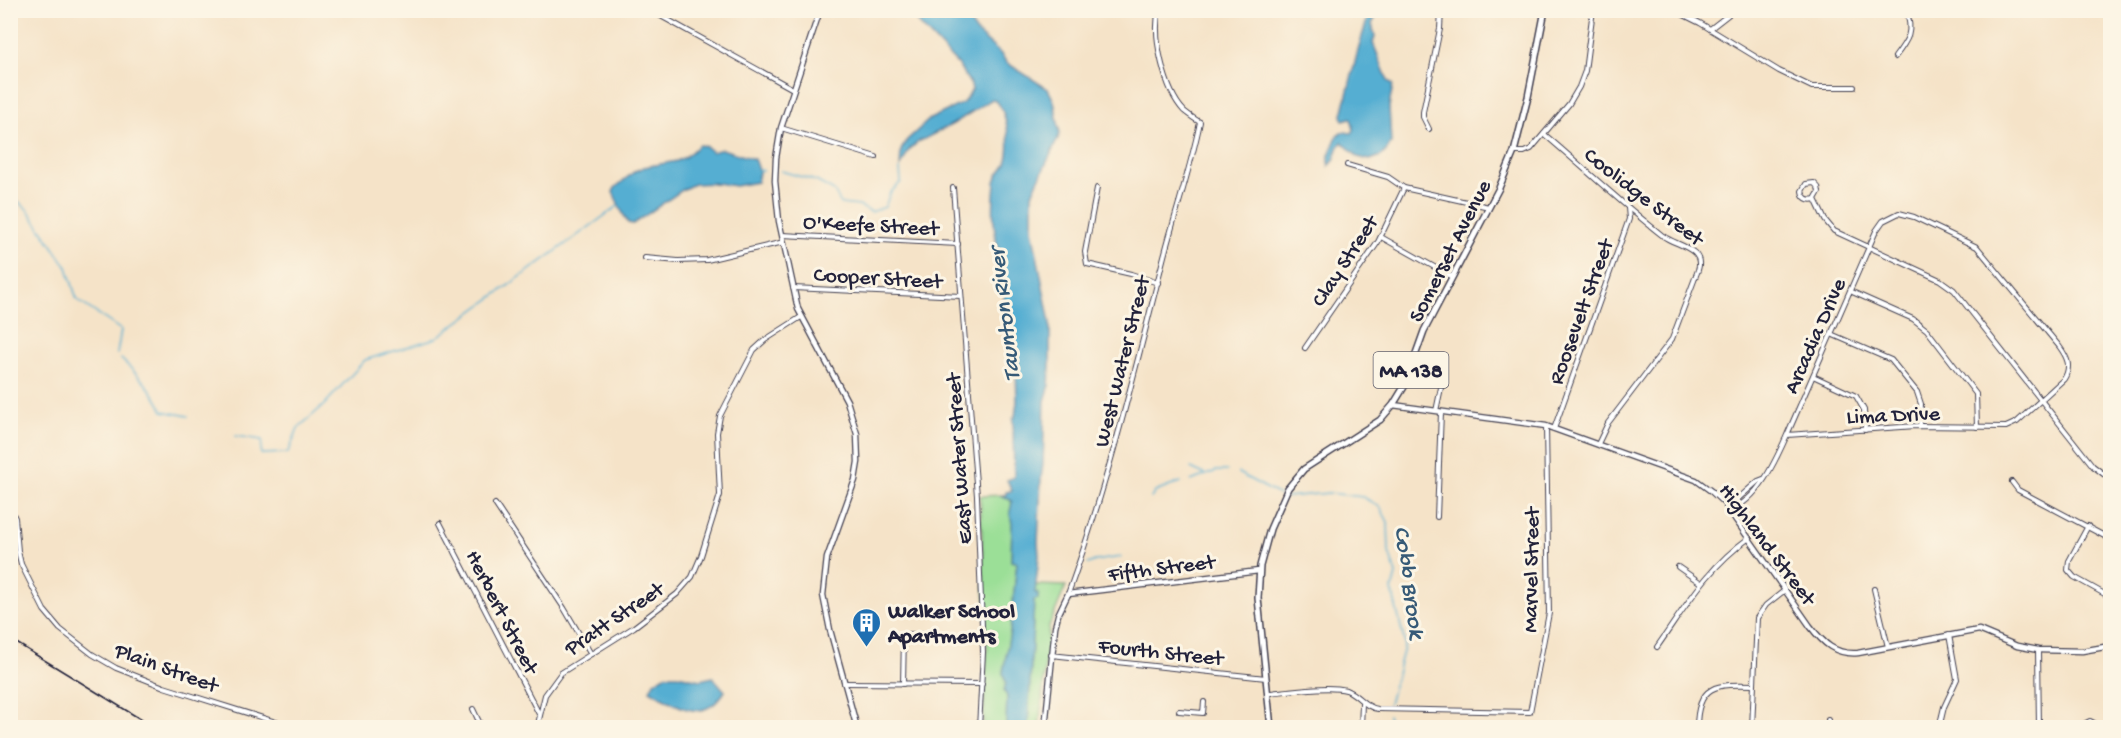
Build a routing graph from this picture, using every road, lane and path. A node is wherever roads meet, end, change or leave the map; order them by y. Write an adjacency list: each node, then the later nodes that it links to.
1 (650, 10): 13 (street)
2 (820, 10): 13 (street)
3 (1159, 10): 33 (street, West Water Street)
4 (1441, 10): 15 (street)
5 (1545, 10): 17 (main road, MA 138)
6 (1593, 10): 16 (street)
7 (1674, 10): 10 (street)
8 (1906, 10): 11 (street)
9 (1728, 15): 10 (street)
10 (1710, 29): 12 (street)
11 (1895, 57)
12 (1854, 87)
13 (793, 88): 14 (street)
14 (781, 128): 18 (street); 26 (street)
15 (1429, 129)
16 (1544, 134): 17 (street); 24 (street, Coolidge Street)
17 (1514, 152): 25 (main road, Somerset Avenue / MA 138)
18 (876, 157)
19 (1347, 165): 22 (street)
20 (953, 188): 29 (street, East Water Street)
21 (1096, 188): 33 (street)
22 (1404, 188): 25 (street); 27 (street, Clay Street)
23 (1815, 199): 23 (street); 30 (street)
24 (1626, 205): 48 (street, Roosevelt Street); 51 (street, Coolidge Street)
25 (1489, 207): 32 (main road, Somerset Avenue / MA 138)
26 (782, 235): 28 (street); 29 (street, O'Keefe Street)
27 (1381, 237): 32 (street); 39 (street, Clay Street)
28 (783, 242): 31 (street); 34 (street)
29 (958, 244): 36 (street, East Water Street)
30 (1869, 248): 35 (street, Arcadia Drive); 42 (street); 42 (street, Arcadia Drive)
31 (645, 258)
32 (1452, 277): 43 (main road, Somerset Avenue / MA 138)
33 (1158, 283): 67 (street, West Water Street)
34 (793, 288): 36 (street, Cooper Street); 37 (street)
35 (1850, 291): 38 (street, Arcadia Drive); 47 (street)
36 (961, 296): 71 (street, East Water Street)
37 (801, 317): 76 (street, Pratt Street); 79 (street)
38 (1831, 334): 40 (street, Arcadia Drive); 46 (street)
39 (1305, 348)
40 (1813, 376): 49 (street); 50 (street, Arcadia Drive)
41 (1442, 383): 44 (street)
42 (2041, 400): 47 (street, Lima Drive); 52 (street)
43 (1393, 405): 44 (street, Highland Street); 63 (main road, Somerset Avenue / MA 138)
44 (1439, 412): 45 (street, Highland Street); 57 (street)
45 (1546, 426): 48 (street, Highland Street); 85 (street, Marvel Street)
46 (1920, 426): 47 (street, Lima Drive); 49 (street, Lima Drive)
47 (1977, 428)
48 (1554, 429): 51 (street, Highland Street)
49 (1865, 430): 50 (street, Lima Drive)
50 (1786, 435): 56 (street)
51 (1598, 444): 56 (street, Highland Street)
52 (2110, 479)
53 (2012, 482): 59 (street)
54 (495, 504): 76 (street)
55 (10, 507): 90 (street, Plain Street)
56 (1729, 510): 60 (street, Highland Street)
57 (1437, 517)
58 (440, 523): 88 (street, Herbert Street)
59 (2088, 526): 61 (street); 68 (street)
60 (1749, 538): 64 (street); 66 (street, Highland Street)
61 (2110, 538)
62 (1678, 567): 64 (street)
63 (1259, 572): 67 (street, Fifth Street); 78 (main road, Somerset Avenue / MA 138)
64 (1701, 584): 73 (street)
65 (1874, 589): 74 (street)
66 (1785, 591): 74 (street, Highland Street); 82 (street)
67 (1068, 594): 77 (street, West Water Street)
68 (2110, 597)
69 (1949, 634): 74 (street, Highland Street); 75 (street, Highland Street); 101 (street)
70 (2110, 635): 72 (street)
71 (982, 636): 80 (street); 81 (street, East Water Street)
72 (2109, 646): 75 (street, Highland Street)
73 (1657, 647)
74 (1888, 647)
75 (2038, 650): 102 (street)
76 (591, 654): 88 (street, Pratt Street)
77 (1051, 655): 78 (street, Fourth Street); 95 (street, West Water Street)
78 (1267, 678): 83 (main road, Somerset Avenue / MA 138)
79 (844, 683): 80 (street); 93 (street)
80 (903, 684): 81 (street)
81 (982, 684): 94 (street, East Water Street)
82 (1754, 685): 98 (street); 99 (street)
83 (1269, 693): 85 (street); 96 (main road, Somerset Avenue / MA 138)
84 (1204, 702): 87 (street)
85 (1362, 703): 97 (street)
86 (472, 709): 91 (street)
87 (1179, 711)
88 (539, 714): 92 (street, Pratt Street)
89 (1828, 720): 100 (street)
90 (295, 728)
91 (482, 728)
92 (537, 728)
93 (858, 728)
94 (979, 728)
95 (1045, 728)
96 (1271, 728)
97 (1361, 728)
98 (1697, 728)
99 (1752, 728)
100 (1830, 728)
101 (1939, 728)
102 (2039, 728)
103 (2085, 728): 104 (street)
104 (2095, 728)

